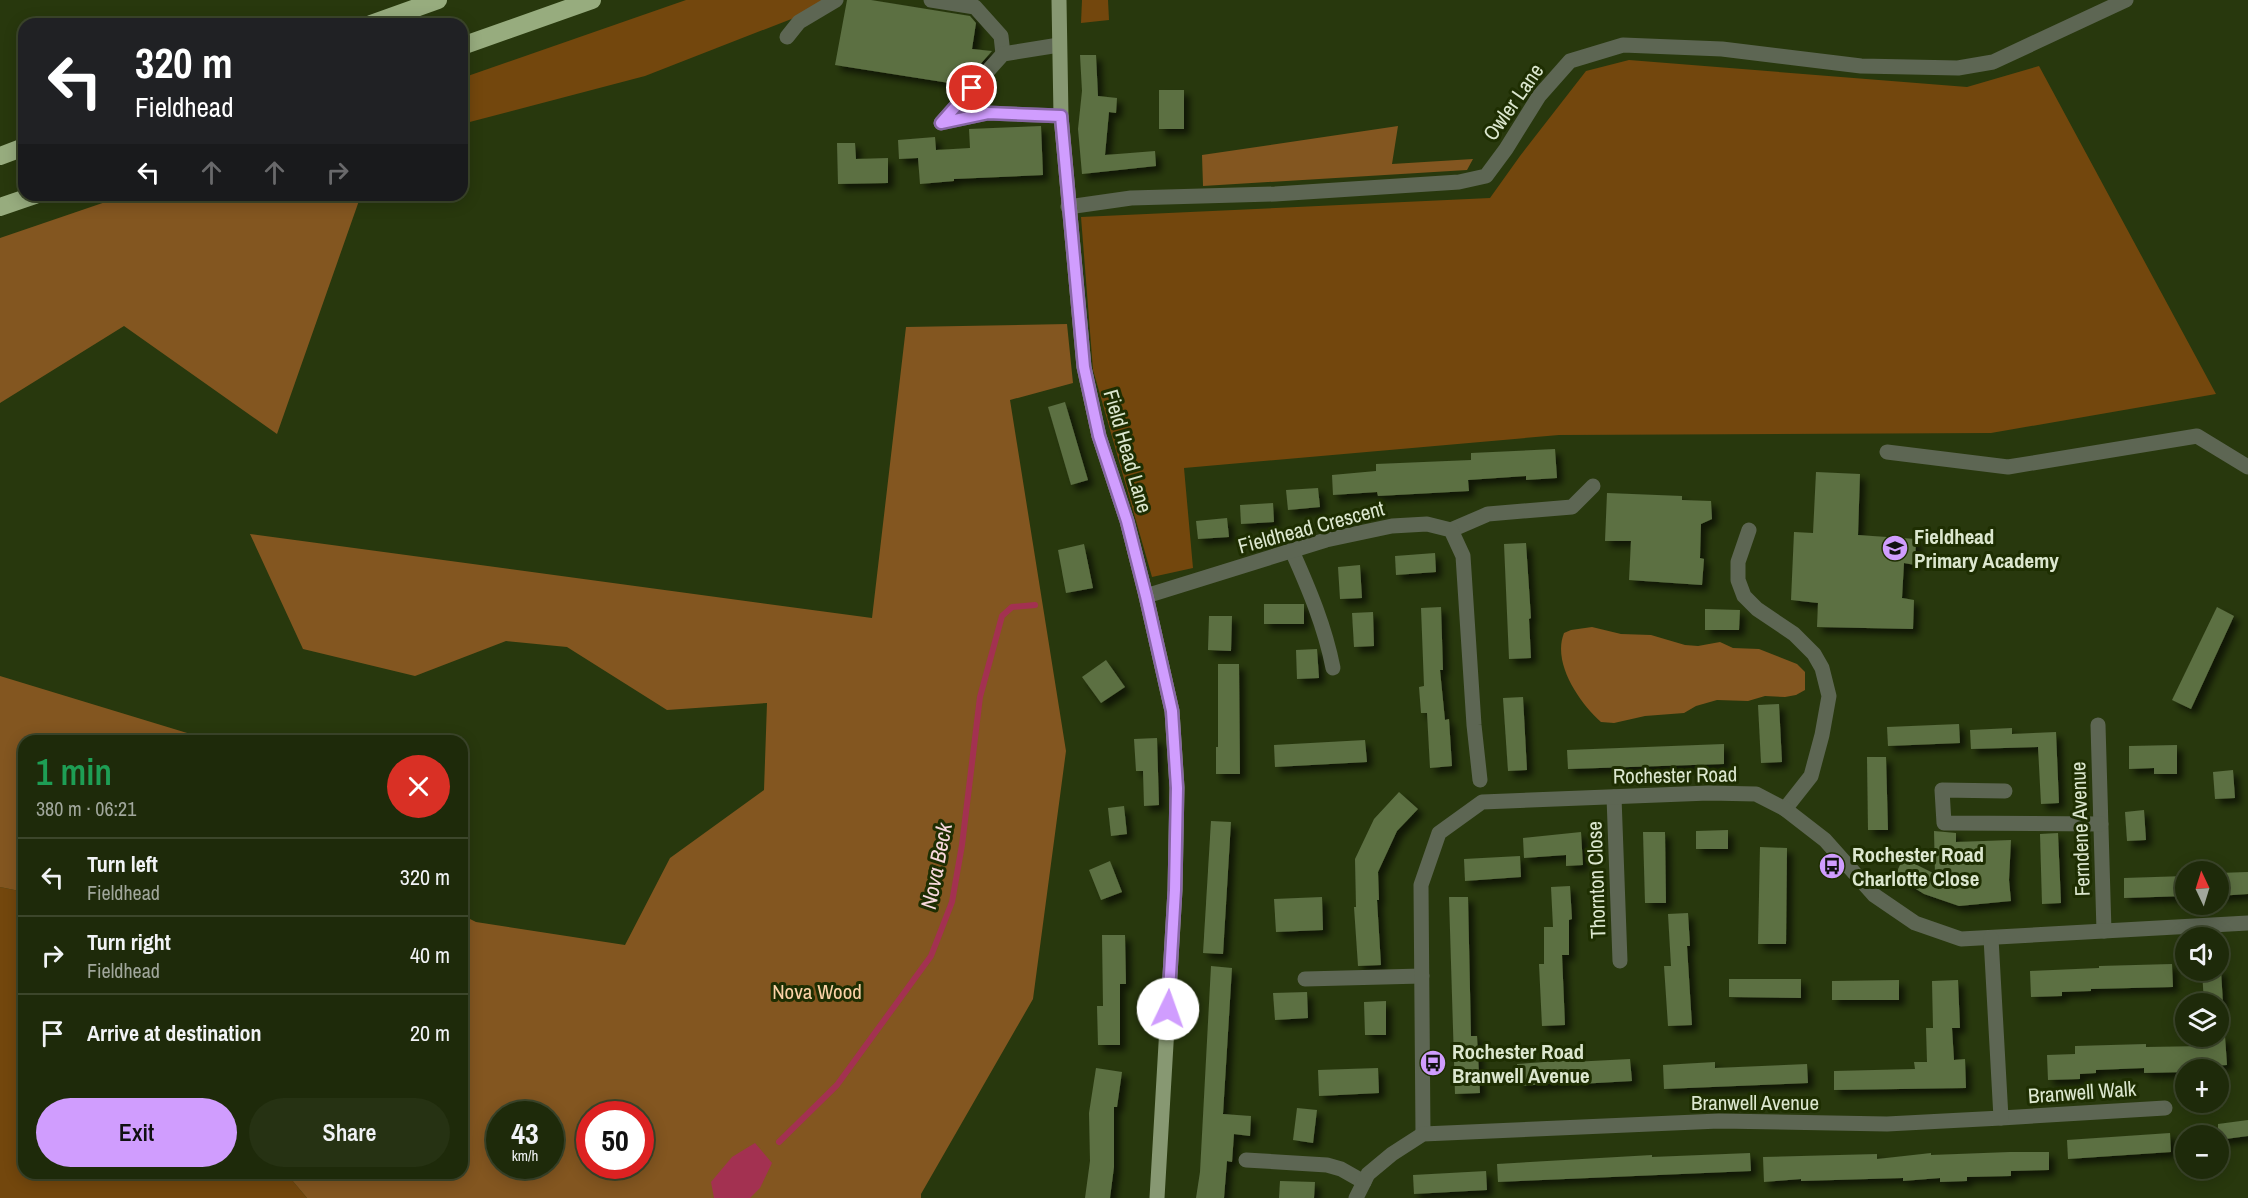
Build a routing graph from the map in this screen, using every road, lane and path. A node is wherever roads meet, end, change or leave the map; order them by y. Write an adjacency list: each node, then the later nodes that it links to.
1 (438, 0): 7 (highway)
2 (592, 0): 9 (highway)
3 (836, 0): 8 (street)
4 (931, 0): 11 (street)
5 (1059, 0): 10 (main road, Field Head Lane)
6 (2126, 0): 17 (street, Owler Lane)
7 (388, 18)
8 (788, 37)
9 (468, 44)
10 (1059, 45): 11 (street); 12 (main road, Field Head Lane)
11 (1002, 54): 12 (street)
12 (1061, 116): 17 (main road, Field Head Lane)
13 (18, 149): 14 (highway)
14 (0, 156)
15 (18, 201): 16 (highway)
16 (0, 207)
17 (1068, 207): 24 (main road, Field Head Lane)
18 (1887, 452): 19 (street)
19 (2248, 467)
20 (1593, 486): 21 (street)
21 (1451, 530): 23 (street, Fieldhead Crescent); 27 (street)
22 (1749, 530): 30 (street)
23 (1292, 551): 24 (street, Fieldhead Crescent); 25 (street)
24 (1146, 596): 43 (main road, Field Head Lane)
25 (1333, 668)
26 (2098, 725): 31 (street, Ferndene Avenue)
27 (1480, 780)
28 (2005, 791): 31 (street)
29 (1614, 797): 30 (street, Rochester Road); 35 (street, Thornton Close); 36 (street, Rochester Road)
30 (1785, 809): 34 (street, Rochester Road)
31 (2101, 824): 33 (street, Ferndene Avenue)
32 (2248, 923): 33 (street, Rochester Road)
33 (2104, 931): 34 (street, Rochester Road)
34 (1991, 938): 39 (street)
35 (1620, 961)
36 (1422, 976): 37 (street); 40 (street, Rochester Road)
37 (1305, 979)
38 (2165, 1108): 39 (street, Branwell Walk)
39 (2001, 1118): 40 (street, Branwell Avenue)
40 (1423, 1134): 42 (street)
41 (1246, 1160): 42 (street)
42 (1364, 1182): 44 (street)
43 (1157, 1198)
44 (1356, 1198)

